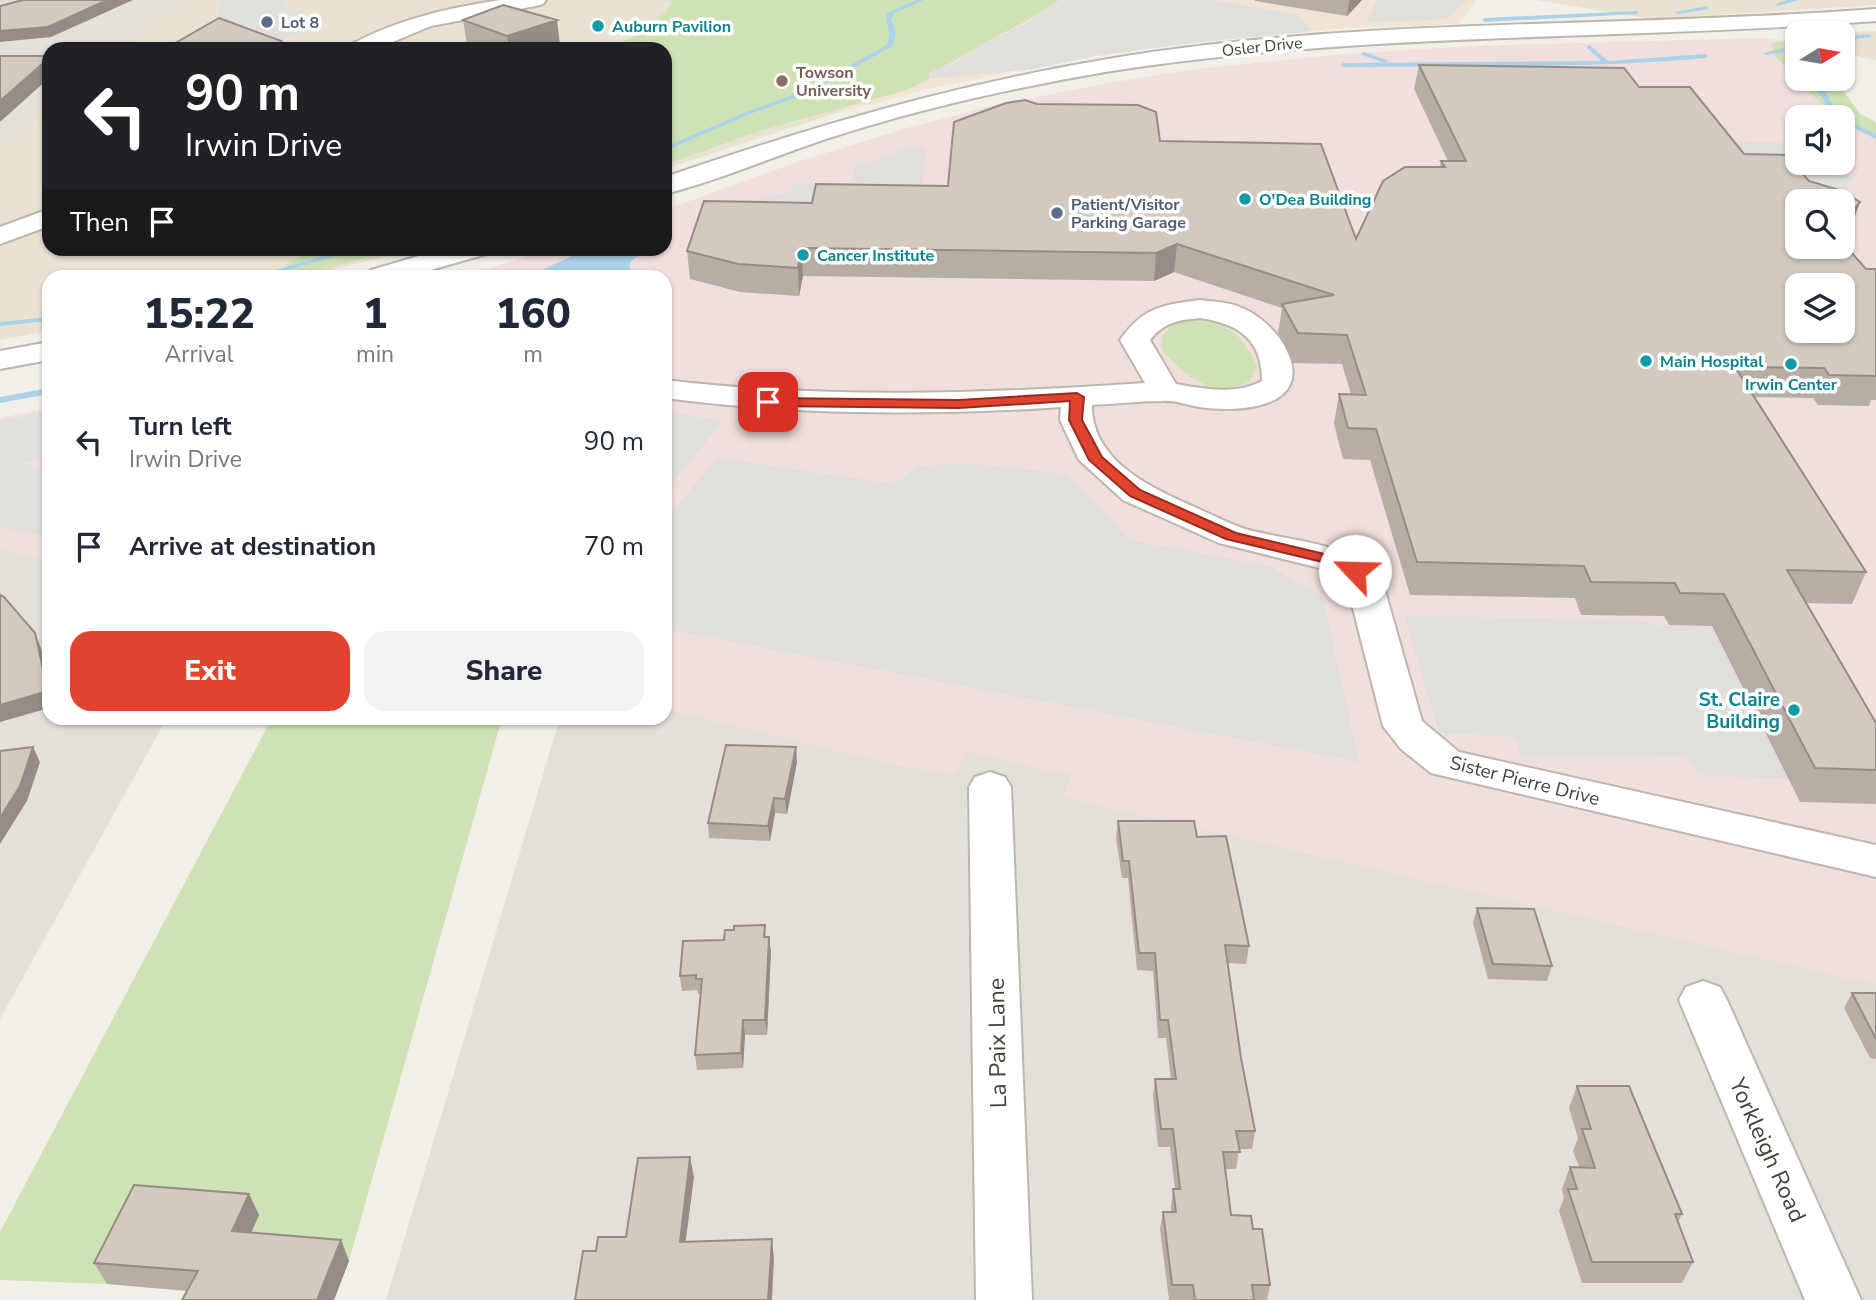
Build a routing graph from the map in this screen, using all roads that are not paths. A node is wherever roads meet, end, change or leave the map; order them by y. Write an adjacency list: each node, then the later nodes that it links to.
1 (536, 0): 3 (street)
2 (1876, 15): 4 (street, Osler Drive)
3 (373, 42)
4 (672, 184)
5 (42, 220): 6 (street)
6 (0, 236)
7 (458, 256): 8 (street)
8 (425, 270)
9 (42, 352): 10 (street)
10 (0, 360)
11 (672, 390): 13 (street)
12 (1165, 391): 13 (street)
13 (1077, 397): 15 (street, Sister Pierre Drive)
14 (990, 786): 17 (street, La Paix Lane)
15 (1876, 861)
16 (1703, 1000): 18 (street, Yorkleigh Road)
17 (1004, 1300)
18 (1833, 1300)

